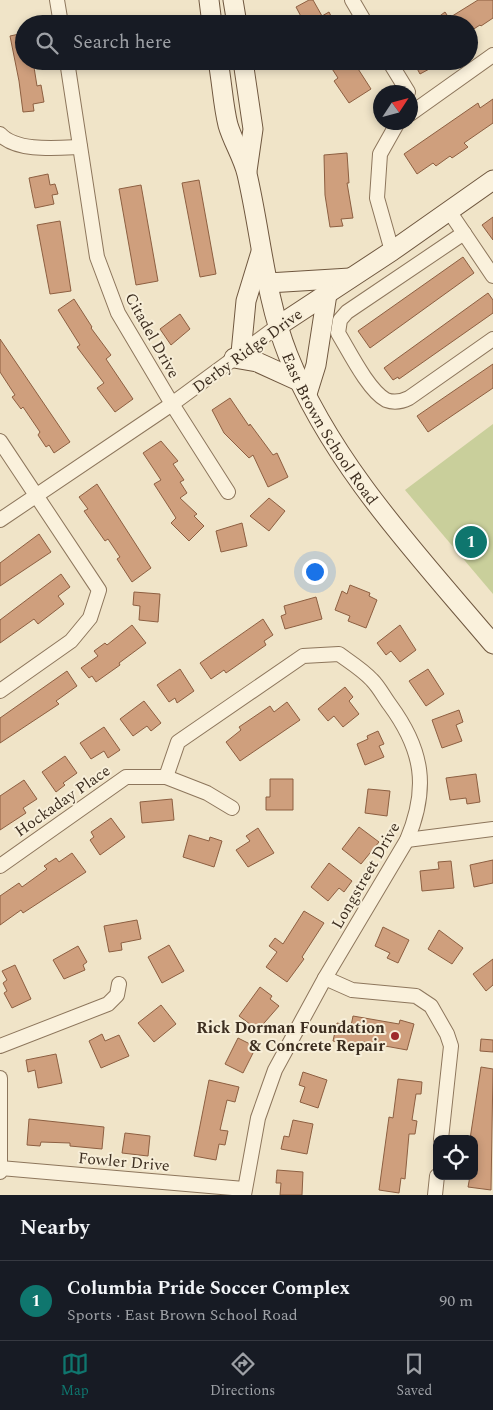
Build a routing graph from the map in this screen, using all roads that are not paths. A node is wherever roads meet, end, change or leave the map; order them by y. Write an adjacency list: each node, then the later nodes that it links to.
1 (57, 0): 5 (street)
2 (209, 0): 6 (main road)
3 (233, 0): 7 (main road)
4 (352, 0): 8 (street)
5 (60, 15)
6 (211, 15)
7 (236, 15)
8 (361, 15)
9 (493, 55): 10 (street)
10 (478, 65)
11 (68, 70): 20 (street, Citadel Drive)
12 (219, 70): 21 (main road, East Brown School Road)
13 (244, 70): 21 (main road, East Brown School Road)
14 (395, 70): 16 (street)
15 (470, 70): 17 (street)
16 (404, 85)
17 (418, 104)
18 (394, 130): 26 (street)
19 (0, 134): 20 (street)
20 (80, 146): 35 (street, Citadel Drive)
21 (246, 172): 25 (main road, East Brown School Road)
22 (493, 180): 23 (main road, Derby Ridge Drive)
23 (449, 211): 24 (street); 26 (main road, Derby Ridge Drive)
24 (464, 233): 27 (street); 32 (street)
25 (262, 248): 29 (main road, East Brown School Road); 33 (main road)
26 (392, 252): 28 (main road, Derby Ridge Drive)
27 (493, 276)
28 (351, 278): 29 (main road); 30 (main road, Derby Ridge Drive)
29 (268, 283): 31 (main road, East Brown School Road)
30 (327, 294): 31 (main road, Derby Ridge Drive); 34 (main road)
31 (278, 326): 33 (street, Derby Ridge Drive); 34 (main road, East Brown School Road)
32 (493, 339)
33 (238, 356): 34 (main road); 35 (street, Derby Ridge Drive)
34 (304, 388): 40 (main road, East Brown School Road)
35 (172, 404): 37 (street, Citadel Drive); 38 (street, Derby Ridge Drive)
36 (0, 441): 38 (street)
37 (228, 492)
38 (38, 496): 39 (street, Derby Ridge Drive); 41 (street)
39 (0, 520)
40 (493, 644)
41 (0, 691)
42 (166, 778): 43 (street, Hockaday Place); 45 (street, Longstreet Drive); 46 (street, Hockaday Place)
43 (232, 808)
44 (493, 829): 45 (street)
45 (407, 840): 47 (street, Longstreet Drive)
46 (0, 866)
47 (326, 978): 51 (street); 54 (street, Longstreet Drive)
48 (119, 984): 49 (street)
49 (0, 1046)
50 (0, 1078): 52 (street)
51 (441, 1135)
52 (0, 1170): 54 (street, Fowler Drive)
53 (437, 1180): 55 (street)
54 (244, 1192)
55 (435, 1195)

